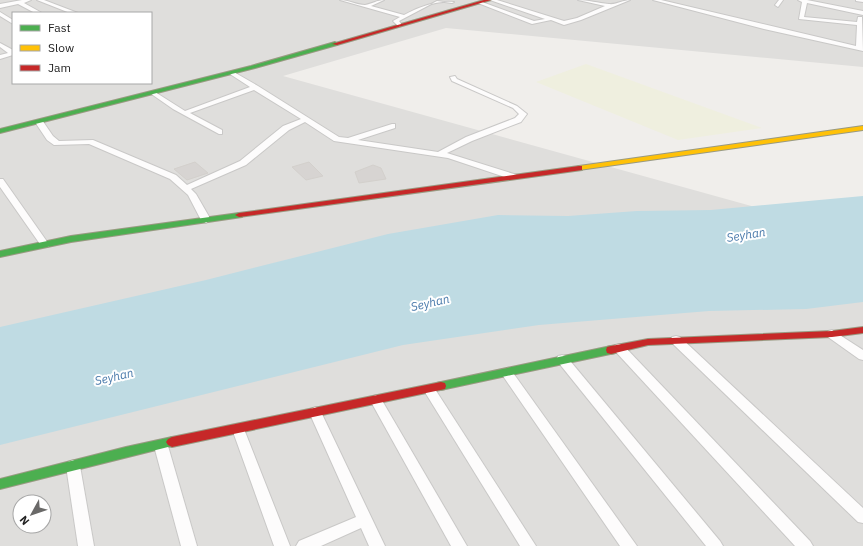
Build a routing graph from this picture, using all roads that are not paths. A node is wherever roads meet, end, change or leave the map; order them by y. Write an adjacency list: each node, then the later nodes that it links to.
1 (29, 0): 16 (street)
2 (39, 0): 24 (street)
3 (347, 0): 20 (street)
4 (382, 0): 20 (street)
5 (434, 0): 27 (street)
6 (438, 0): 17 (street)
7 (491, 0): 18 (main road); 28 (street)
8 (580, 0): 21 (street)
9 (628, 0): 21 (street)
10 (655, 0): 33 (street)
11 (799, 0): 13 (street)
12 (858, 0): 15 (street)
13 (805, 1): 22 (street); 31 (street)
14 (835, 1): 22 (street)
15 (863, 1)
16 (19, 2): 19 (street); 23 (street)
17 (452, 2)
18 (480, 3): 28 (street); 30 (main road)
19 (0, 6)
20 (367, 6): 27 (street)
21 (610, 6): 28 (street)
22 (828, 6): 25 (street)
23 (37, 12)
24 (72, 12)
25 (861, 13): 31 (street)
26 (0, 14): 29 (street)
27 (402, 16): 30 (street)
28 (550, 19)
29 (12, 21)
30 (398, 25): 37 (main road)
31 (861, 25): 33 (street)
32 (0, 45): 34 (street)
33 (861, 48)
34 (12, 52)
35 (12, 53): 36 (street)
36 (0, 57)
37 (232, 73): 39 (street); 40 (main road)
38 (453, 77): 49 (street)
39 (256, 87): 41 (street); 42 (street)
40 (153, 93): 41 (street); 43 (main road)
41 (185, 113): 47 (street)
42 (307, 120): 48 (street); 52 (street)
43 (39, 122): 46 (main road); 52 (street)
44 (392, 126): 48 (street)
45 (863, 128): 50 (main road)
46 (0, 131)
47 (219, 132)
48 (349, 140): 49 (street)
49 (440, 154): 50 (street)
50 (514, 177): 53 (main road)
51 (0, 181): 54 (street)
52 (186, 188): 53 (street)
53 (206, 220): 54 (main road)
54 (45, 245): 55 (main road)
55 (0, 254)
56 (863, 330): 57 (main road)
57 (832, 334): 58 (main road); 60 (street)
58 (676, 340): 59 (main road); 70 (street)
59 (619, 348): 61 (main road); 81 (street)
60 (863, 356)
61 (562, 360): 62 (main road); 80 (street)
62 (507, 373): 63 (main road); 79 (street)
63 (429, 389): 64 (main road); 78 (street)
64 (376, 400): 65 (main road); 77 (street)
65 (316, 412): 66 (main road); 71 (street)
66 (238, 430): 67 (main road); 74 (street)
67 (161, 446): 68 (main road); 73 (street)
68 (73, 466): 69 (main road); 72 (street)
69 (0, 484)
70 (863, 517)
71 (365, 520): 75 (street); 76 (street)
72 (86, 546)
73 (189, 546)
74 (282, 546)
75 (304, 546)
76 (377, 546)
77 (459, 546)
78 (528, 546)
79 (629, 546)
80 (715, 546)
81 (805, 546)

